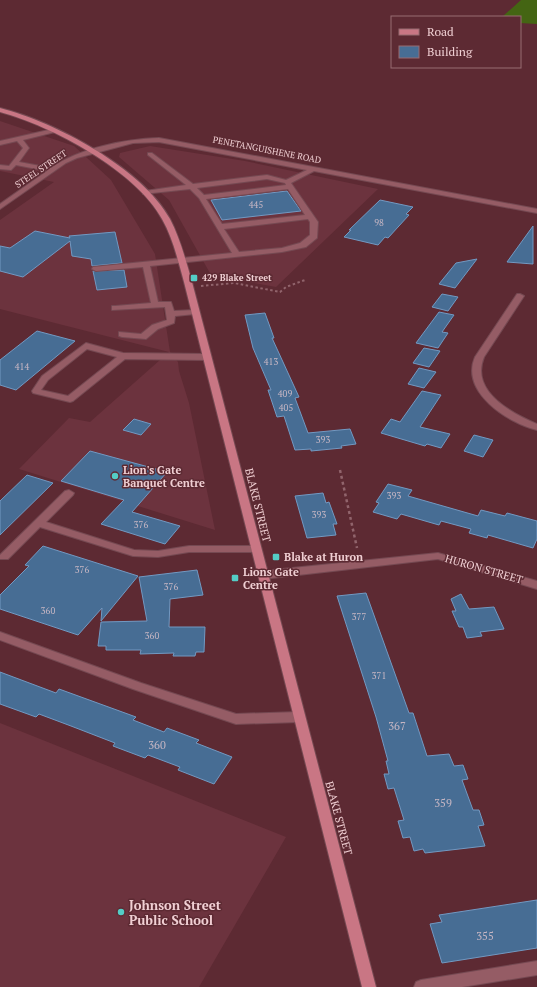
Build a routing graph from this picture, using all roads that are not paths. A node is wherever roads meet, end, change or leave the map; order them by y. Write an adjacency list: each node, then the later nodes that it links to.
1 (0, 110): 2 (main road)
2 (54, 131): 3 (street); 5 (main road)
3 (19, 139): 4 (street); 7 (street)
4 (0, 143)
5 (94, 151): 9 (street, PENETANGUISHENE ROAD); 10 (street, STEEL STREET); 13 (main road, BLAKE STREET)
6 (150, 154): 12 (street)
7 (15, 163): 8 (street); 10 (street)
8 (0, 167)
9 (313, 169): 11 (street); 16 (street, PENETANGUISHENE ROAD)
10 (53, 170): 15 (street, STEEL STREET)
11 (289, 185): 12 (street); 14 (street); 17 (street)
12 (192, 187): 13 (street); 14 (street)
13 (145, 193): 20 (main road, BLAKE STREET)
14 (202, 197): 18 (street)
15 (0, 207)
16 (537, 211)
17 (311, 216): 18 (street); 19 (street)
18 (219, 227): 19 (street)
19 (236, 254): 20 (street)
20 (180, 260): 21 (street); 26 (main road, BLAKE STREET)
21 (146, 264): 22 (street); 24 (street)
22 (96, 269)
23 (520, 296): 31 (street)
24 (155, 305): 25 (street); 27 (street)
25 (115, 308)
26 (194, 312): 27 (street); 30 (main road, BLAKE STREET)
27 (170, 314): 28 (street)
28 (122, 334)
29 (123, 356): 29 (street); 30 (street)
30 (207, 357): 34 (main road, BLAKE STREET)
31 (537, 427)
32 (70, 493): 33 (street)
33 (38, 523): 34 (street); 35 (street)
34 (256, 549): 36 (main road, BLAKE STREET)
35 (4, 557)
36 (263, 575): 37 (street, HURON STREET); 39 (main road, BLAKE STREET)
37 (537, 585)
38 (0, 636): 39 (street)
39 (299, 717): 41 (main road, BLAKE STREET)
40 (537, 968): 42 (street)
41 (369, 987)
42 (421, 987)

